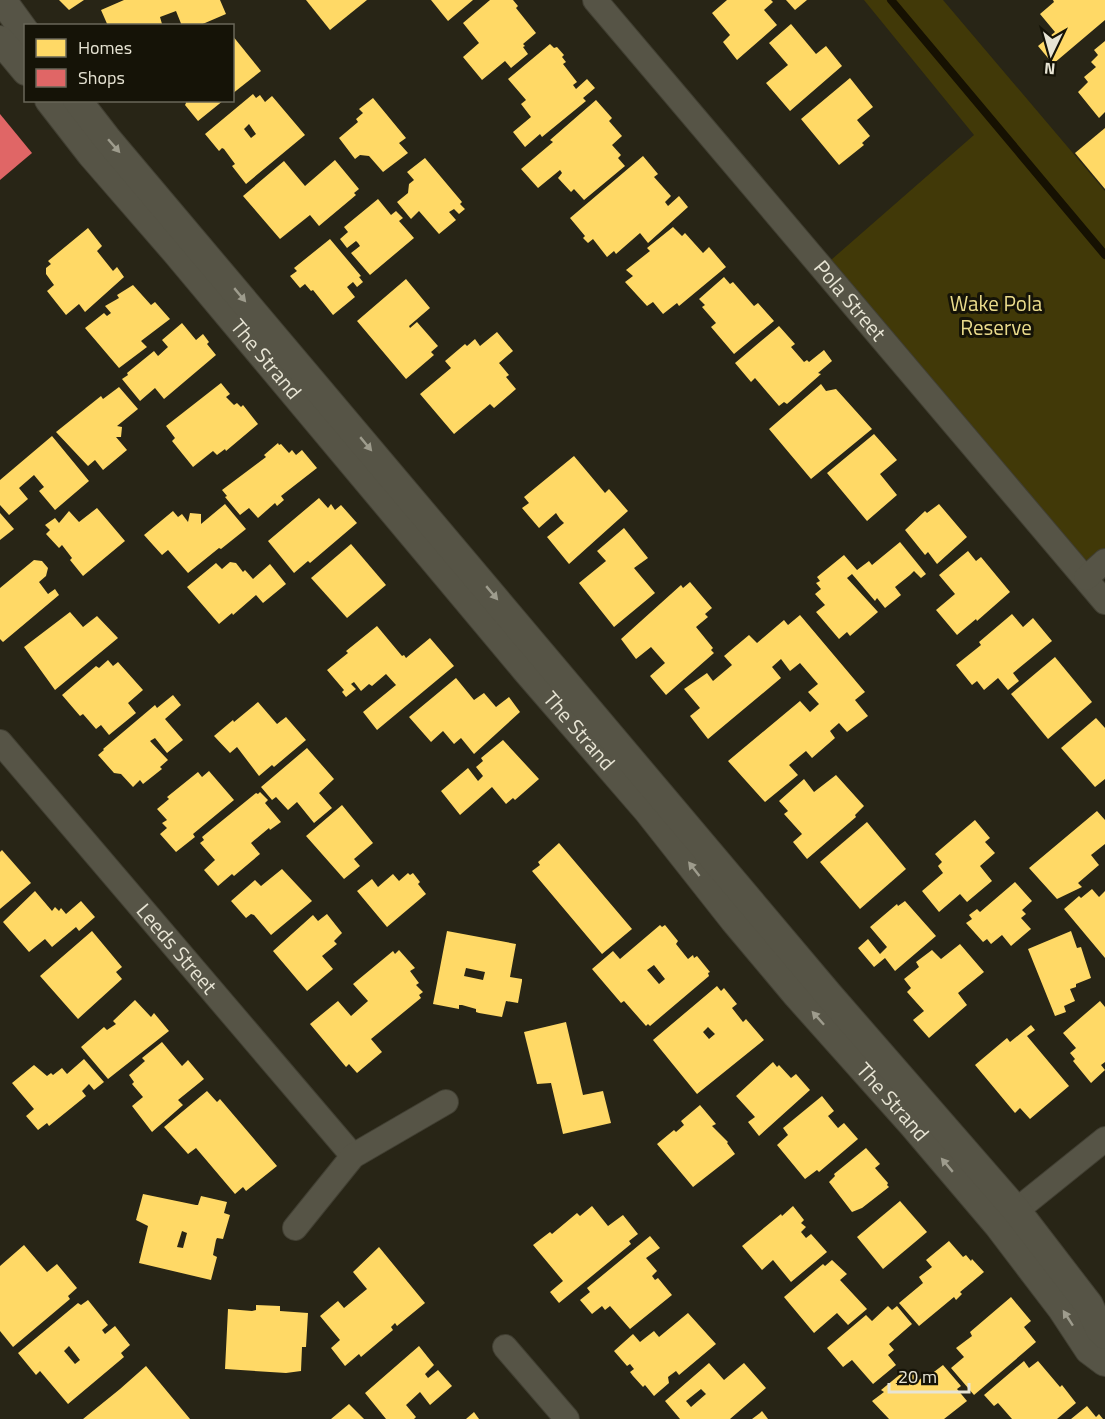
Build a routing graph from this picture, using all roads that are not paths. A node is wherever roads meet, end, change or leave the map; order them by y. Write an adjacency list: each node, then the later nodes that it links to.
1 (2, 0): 3 (street)
2 (595, 0): 9 (street, Pola Street)
3 (24, 30)
4 (0, 40): 5 (street)
5 (24, 69)
6 (51, 102): 15 (street, The Strand, one-way to 6)
7 (79, 102): 15 (street, The Strand, one-way to 15)
8 (1105, 561): 9 (street)
9 (1086, 578): 10 (street, Pola Street)
10 (1105, 602)
11 (0, 741): 14 (street, Leeds Street)
12 (446, 1102): 14 (street)
13 (1105, 1139): 15 (street)
14 (353, 1156): 16 (street)
15 (1007, 1218): 17 (street, The Strand); 19 (street, The Strand, one-way to 15)
16 (295, 1228)
17 (1105, 1335)
18 (506, 1347): 20 (street)
19 (1105, 1362)
20 (567, 1419)

